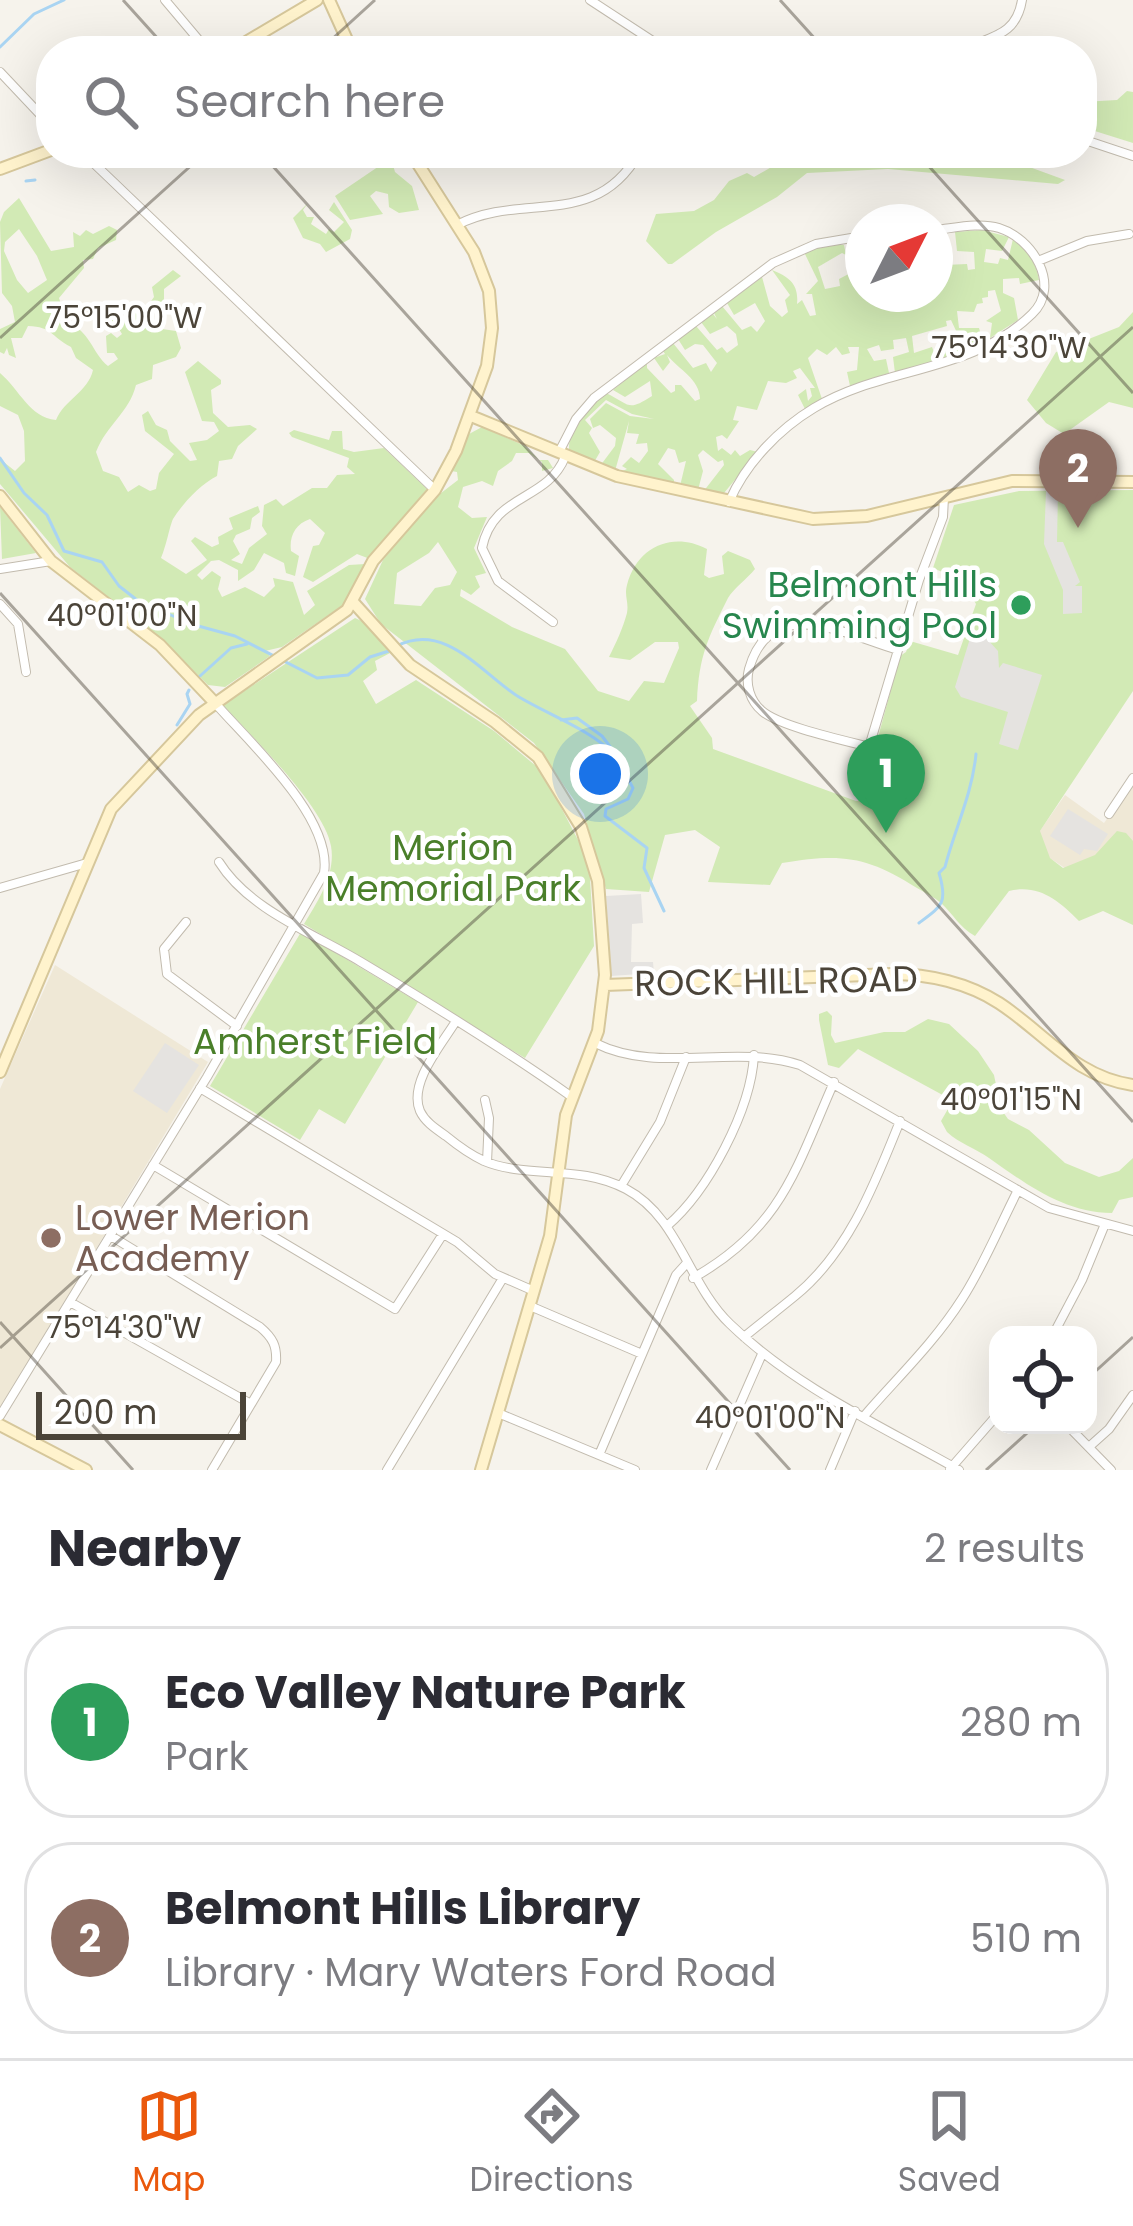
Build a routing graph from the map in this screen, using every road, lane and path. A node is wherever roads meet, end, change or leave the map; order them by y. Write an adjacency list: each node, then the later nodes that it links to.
1 (165, 0): 6 (street)
2 (317, 0): 7 (main road)
3 (329, 0): 8 (main road)
4 (590, 0): 9 (street)
5 (1022, 0): 10 (street)
6 (195, 36)
7 (256, 36)
8 (345, 36)
9 (638, 36)
10 (998, 36)
11 (0, 72): 12 (street)
12 (36, 110)
13 (1097, 145): 15 (street)
14 (36, 156): 19 (main road)
15 (1133, 156)
16 (99, 168): 28 (street)
17 (421, 168): 20 (main road)
18 (627, 168): 20 (street)
19 (0, 169)
20 (458, 226): 25 (main road)
21 (953, 229): 24 (street)
22 (1129, 234): 24 (street)
23 (845, 239): 26 (street)
24 (1038, 261): 31 (street)
25 (471, 416): 26 (main road); 28 (main road)
26 (562, 455): 31 (main road); 36 (street)
27 (1133, 482): 30 (main road)
28 (435, 490): 34 (main road)
29 (0, 496): 32 (main road)
30 (944, 497): 31 (main road); 37 (street)
31 (729, 502)
32 (51, 561): 33 (street); 39 (main road)
33 (0, 569)
34 (353, 602): 39 (main road); 49 (main road)
35 (0, 604): 38 (street)
36 (553, 622)
37 (898, 650): 40 (street); 40 (street)
38 (26, 672)
39 (214, 702): 45 (main road); 48 (street)
40 (869, 746): 41 (street)
41 (885, 751)
42 (1133, 778): 43 (street)
43 (1109, 814)
44 (219, 862): 48 (street)
45 (87, 863): 46 (street); 55 (main road)
46 (0, 887)
47 (186, 922): 51 (street)
48 (296, 925): 50 (street); 51 (street)
49 (604, 985): 52 (main road); 57 (main road, ROCK HILL ROAD)
50 (456, 1022): 59 (street); 62 (street)
51 (237, 1027): 58 (street)
52 (595, 1042): 54 (street); 59 (main road)
53 (754, 1055): 54 (street); 56 (street); 68 (street)
54 (686, 1057): 65 (street)
55 (0, 1072)
56 (834, 1082): 61 (street); 73 (street)
57 (1133, 1085)
58 (200, 1088): 63 (street); 70 (street)
59 (572, 1097): 64 (main road)
60 (485, 1100): 62 (street)
61 (901, 1121): 66 (street); 79 (street)
62 (487, 1162): 64 (street)
63 (153, 1165): 70 (street); 71 (street)
64 (558, 1171): 65 (street); 75 (main road)
65 (621, 1186): 68 (street)
66 (1018, 1190): 67 (street); 85 (street)
67 (1105, 1224): 69 (street); 78 (street)
68 (667, 1226): 72 (street)
69 (1133, 1231)
70 (443, 1234): 74 (street)
71 (111, 1236): 76 (street); 83 (street)
72 (686, 1264): 73 (street); 80 (street)
73 (693, 1277): 79 (street)
74 (503, 1278): 75 (street); 94 (street)
75 (534, 1291): 77 (main road)
76 (70, 1302): 83 (street); 86 (street)
77 (530, 1306): 80 (street); 84 (main road)
78 (1058, 1326)
79 (744, 1337): 81 (street)
80 (642, 1354): 90 (street)
81 (762, 1354): 85 (street); 97 (street)
82 (1133, 1395): 89 (street)
83 (251, 1404): 93 (street)
84 (498, 1413): 90 (street); 95 (main road)
85 (860, 1413): 91 (street); 98 (street)
86 (0, 1420): 92 (main road)
87 (989, 1425): 91 (street)
88 (1077, 1434): 89 (street)
89 (1090, 1446): 99 (street)
90 (599, 1454): 96 (street)
91 (953, 1469)
92 (86, 1470)
93 (212, 1470)
94 (387, 1470)
95 (481, 1470)
96 (635, 1470)
97 (711, 1470)
98 (830, 1470)
99 (1111, 1470)

